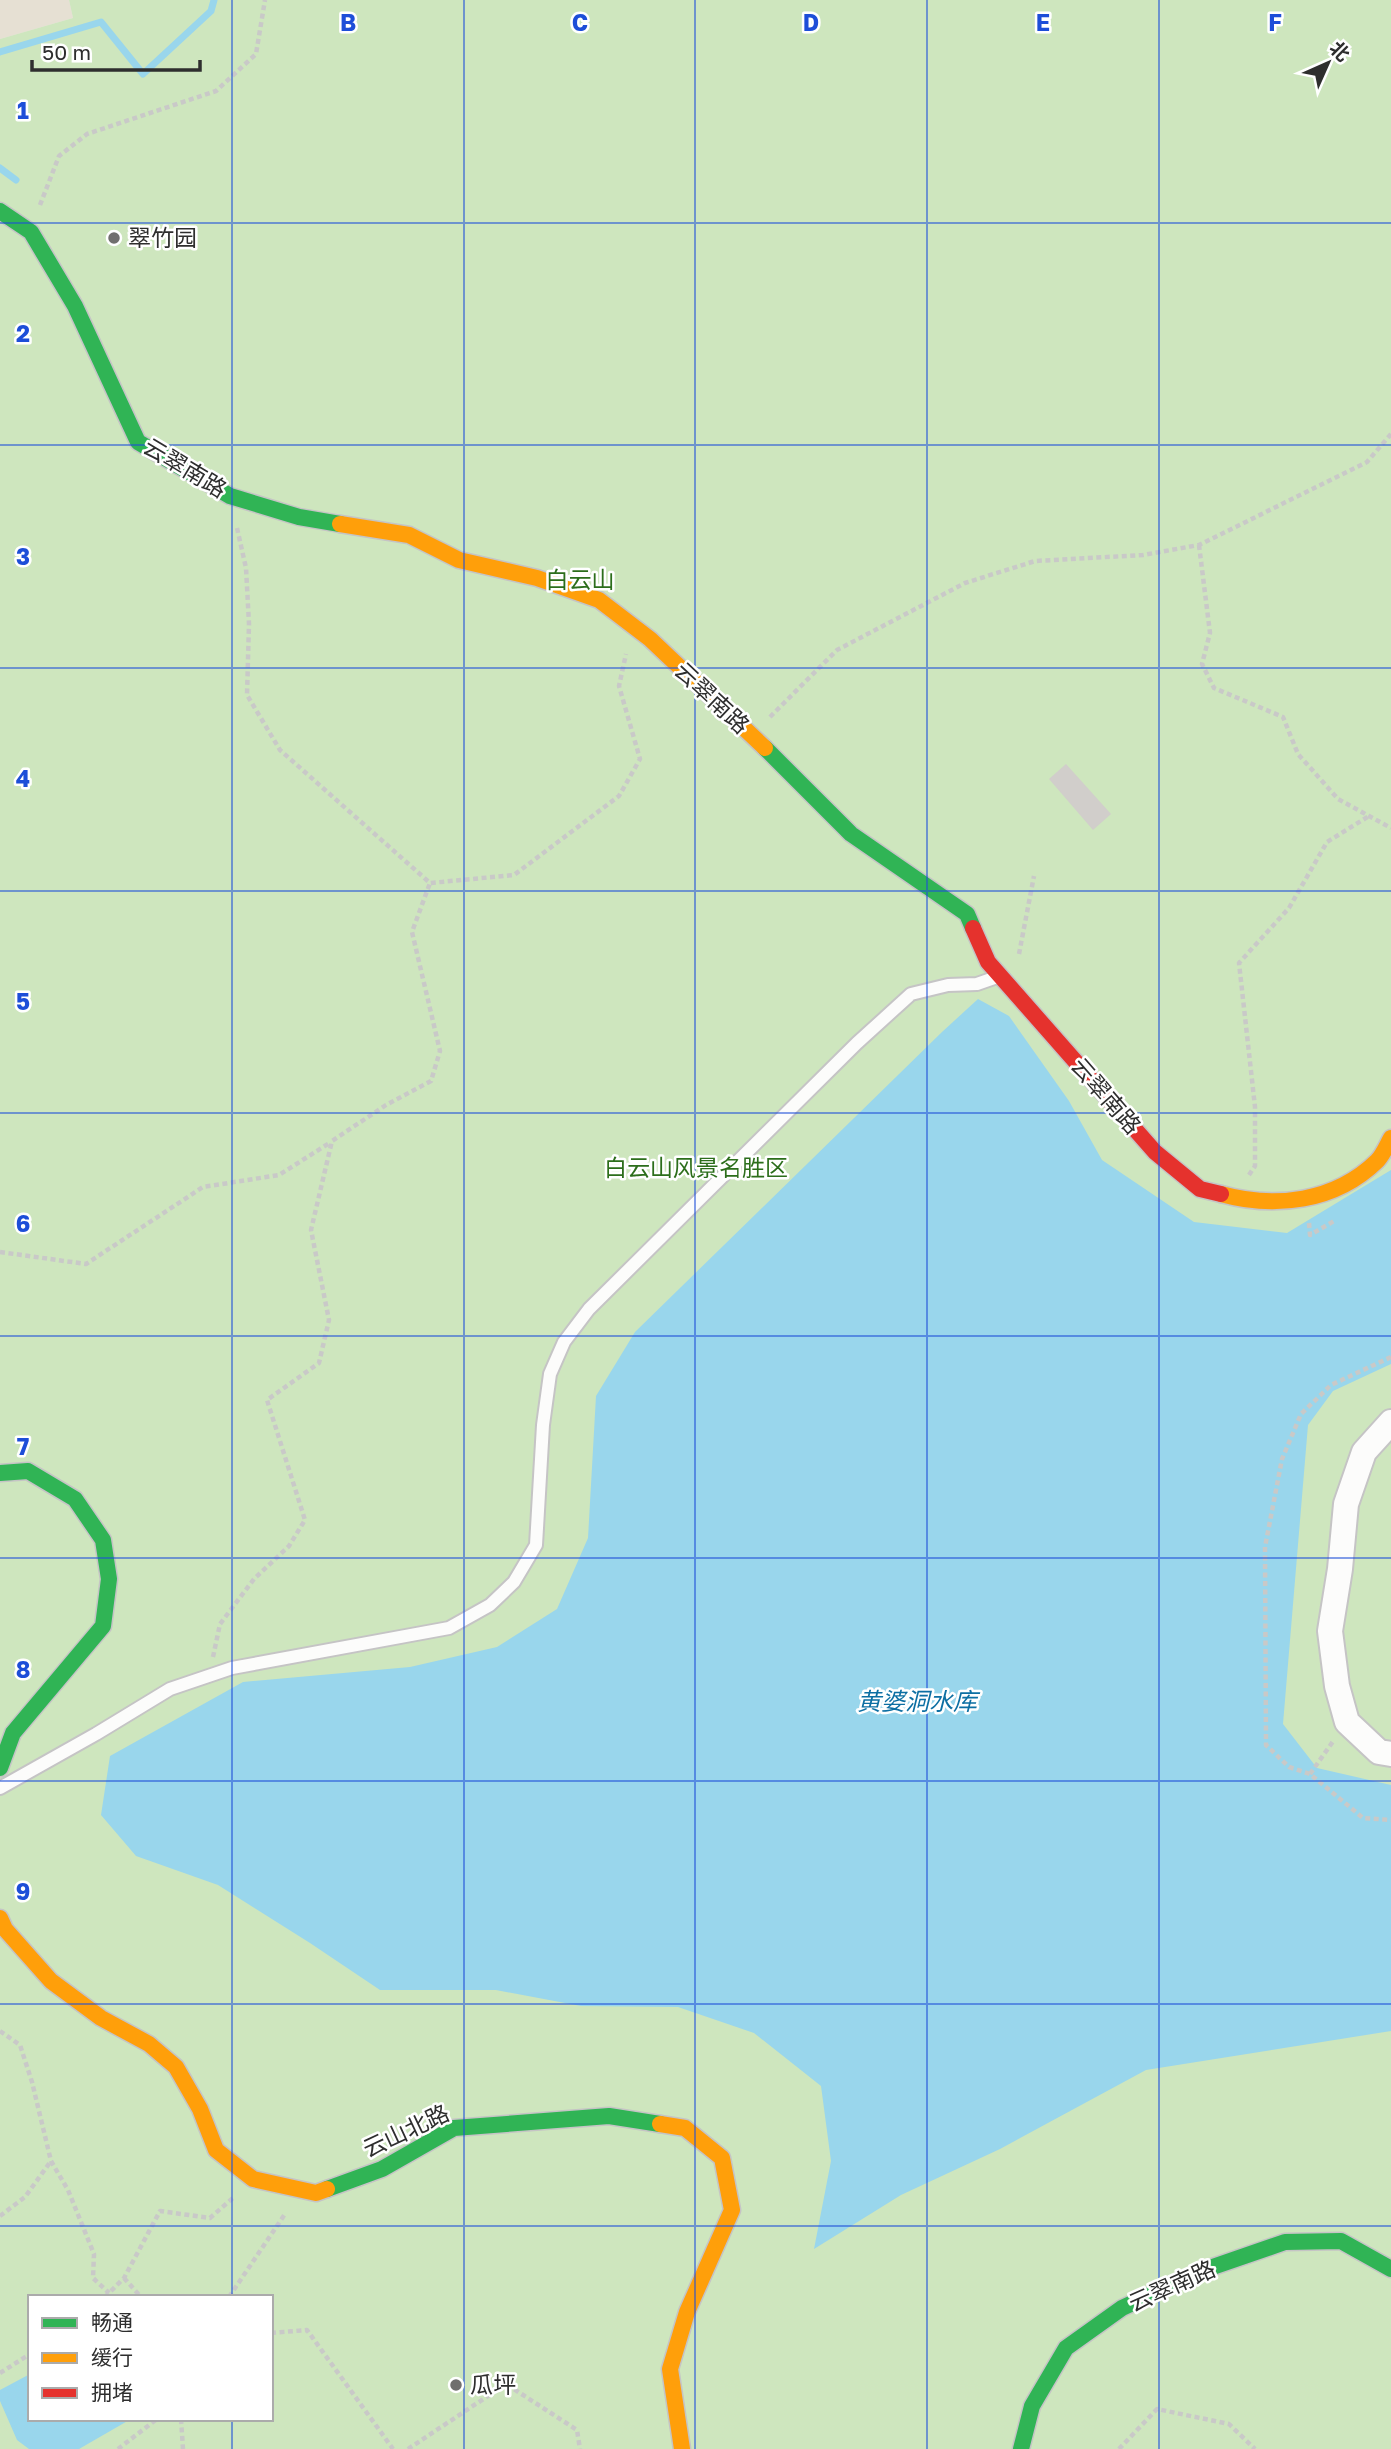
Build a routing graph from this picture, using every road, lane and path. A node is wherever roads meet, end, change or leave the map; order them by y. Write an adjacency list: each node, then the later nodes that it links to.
1 (265, 0): 3 (path)
2 (0, 211): 3 (street, 云翠南路)
3 (31, 233): 5 (street, 云翠南路)
4 (1391, 434): 6 (path)
5 (230, 496): 7 (street, 云翠南路); 12 (path)
6 (1199, 545): 8 (path); 9 (path)
7 (633, 626): 8 (street, 云翠南路); 12 (path)
8 (752, 735): 13 (street, 云翠南路)
9 (1369, 816): 10 (path); 16 (path)
10 (1391, 828)
11 (1034, 876): 13 (path)
12 (430, 883): 15 (path)
13 (1004, 980): 16 (street, 云翠南路); 21 (lane)
14 (1391, 1138): 16 (street, 云翠南路)
15 (332, 1141): 17 (path); 21 (path)
16 (1231, 1198)
17 (0, 1252)
18 (1391, 1357): 25 (path)
19 (1391, 1422): 22 (street)
20 (0, 1473): 24 (street)
21 (210, 1676): 26 (lane)
22 (1347, 1723): 23 (street); 25 (path)
23 (1391, 1754)
24 (0, 1768)
25 (1310, 1774): 27 (path)
26 (0, 1788)
27 (1391, 1820)
28 (0, 1918): 31 (street, 云山北路)
29 (0, 2031): 30 (path)
30 (51, 2161): 33 (path); 36 (path)
31 (253, 2179): 32 (street, 云山北路); 35 (path)
32 (303, 2190): 38 (path); 49 (street, 云山北路)
33 (0, 2216)
34 (1391, 2269): 50 (street, 云翠南路)
35 (124, 2278): 36 (path); 37 (path)
36 (107, 2295)
37 (139, 2295)
38 (230, 2295)
39 (273, 2333): 46 (path)
40 (28, 2355): 41 (path)
41 (0, 2373)
42 (154, 2421): 44 (path)
43 (181, 2421): 45 (path)
44 (118, 2449)
45 (183, 2449)
46 (393, 2449)
47 (408, 2449): 48 (path)
48 (580, 2449)
49 (682, 2449)
50 (1021, 2449)
51 (1119, 2449): 52 (path)
52 (1255, 2449)

